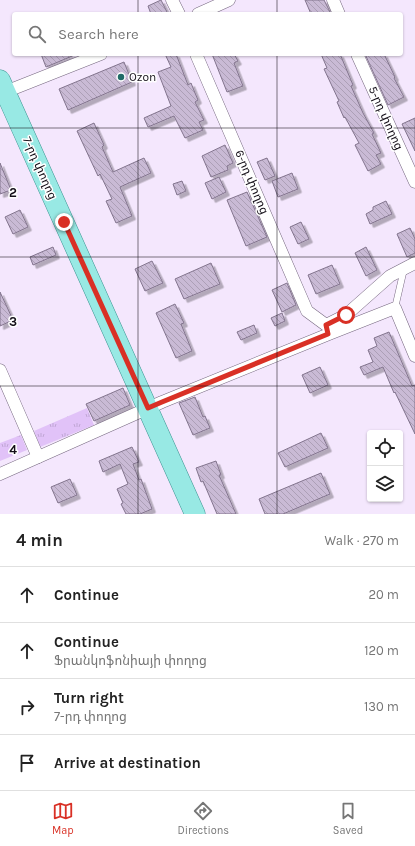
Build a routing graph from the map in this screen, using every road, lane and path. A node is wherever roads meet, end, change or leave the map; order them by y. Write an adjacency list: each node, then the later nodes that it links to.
1 (172, 0): 4 (street)
2 (229, 0): 5 (street)
3 (333, 0): 6 (street)
4 (178, 12)
5 (202, 12)
6 (338, 12)
7 (96, 56): 10 (street)
8 (197, 56): 15 (street, 6-րդ փողոց)
9 (358, 56): 11 (street, 5-րդ փողոց)
10 (1, 84): 18 (main road, 7-րդ փողոց)
11 (415, 182)
12 (415, 263): 13 (street)
13 (404, 269): 14 (lane); 15 (street)
14 (395, 308): 15 (street); 16 (street)
15 (327, 330): 18 (street)
16 (415, 356)
17 (0, 370): 19 (street)
18 (148, 408): 19 (street); 21 (main road, 7-րդ փողոց)
19 (38, 457): 20 (street)
20 (0, 474)
21 (195, 514)

